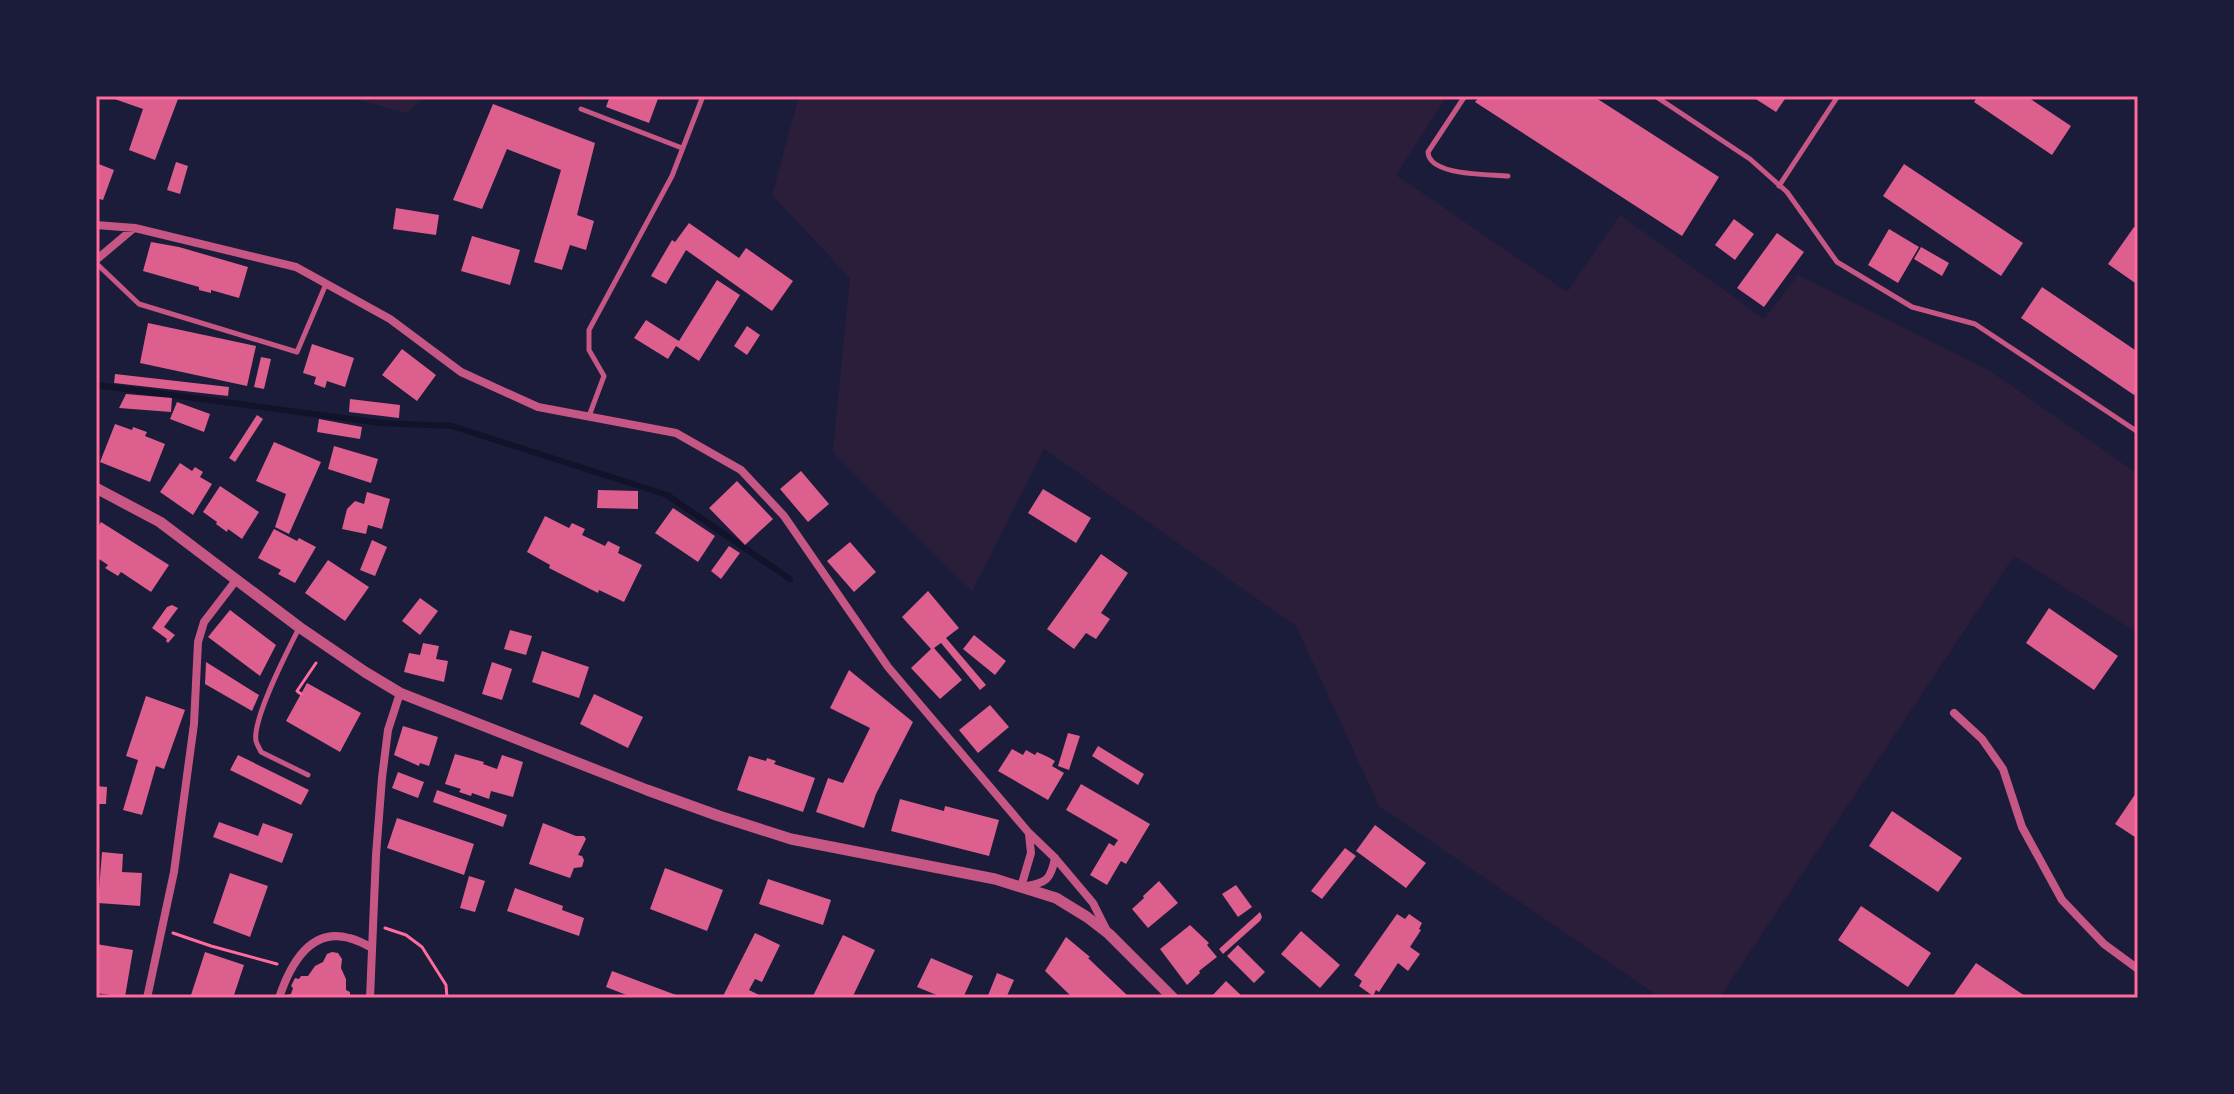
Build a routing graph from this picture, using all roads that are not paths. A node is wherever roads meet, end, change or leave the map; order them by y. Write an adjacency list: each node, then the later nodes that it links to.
1 (703, 96): 6 (lane)
2 (1465, 96): 7 (lane)
3 (1655, 96): 8 (lane)
4 (1838, 96): 8 (lane)
5 (581, 109): 6 (lane)
6 (682, 148): 13 (lane)
7 (1508, 176)
8 (1779, 186): 14 (lane)
9 (96, 225): 10 (street)
10 (135, 228): 11 (street); 12 (street)
11 (96, 261): 12 (lane)
12 (326, 284): 13 (street)
13 (588, 416): 21 (street)
14 (2138, 432)
15 (96, 488): 16 (street)
16 (237, 579): 17 (street); 27 (street)
17 (299, 627): 18 (street); 20 (lane)
18 (400, 693): 23 (street); 25 (street)
19 (1954, 713): 26 (street)
20 (308, 775)
21 (1029, 833): 22 (street); 23 (street)
22 (1055, 858): 23 (street); 24 (street)
23 (1021, 887): 24 (street)
24 (1109, 934): 30 (street)
25 (372, 948): 28 (street); 29 (street)
26 (2138, 969)
27 (147, 998)
28 (279, 998)
29 (370, 998)
30 (1173, 998)

